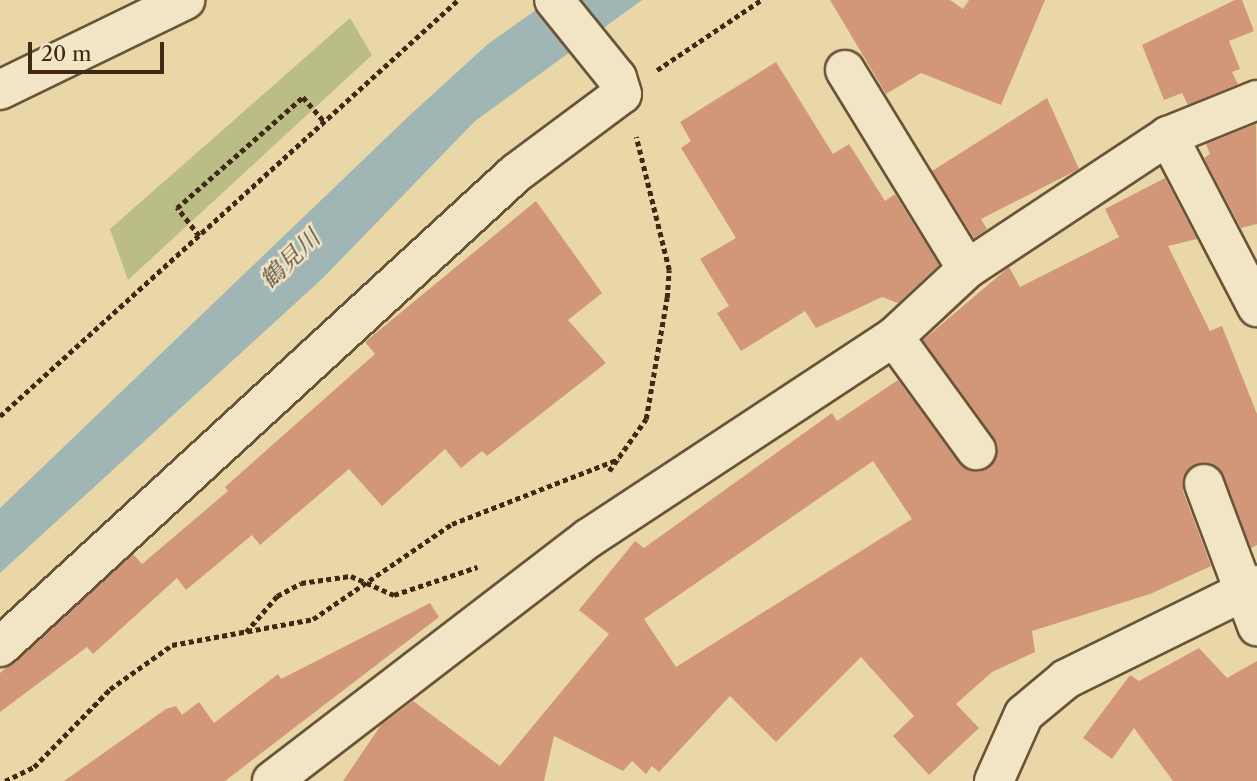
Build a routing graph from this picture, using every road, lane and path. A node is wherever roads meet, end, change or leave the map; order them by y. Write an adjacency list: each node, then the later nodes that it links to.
1 (185, 0): 7 (street)
2 (458, 0): 9 (path)
3 (554, 0): 6 (street)
4 (761, 0): 6 (path)
5 (845, 70): 12 (street)
6 (619, 86): 17 (path); 25 (street)
7 (0, 90)
8 (1257, 100): 10 (street)
9 (324, 121): 11 (path); 11 (path)
10 (1168, 136): 12 (street); 13 (street)
11 (199, 236): 15 (path)
12 (967, 269): 14 (street)
13 (1257, 307)
14 (894, 337): 16 (street); 26 (street)
15 (0, 416)
16 (976, 450)
17 (620, 458): 18 (path); 21 (path)
18 (603, 478)
19 (1204, 484): 22 (street)
20 (492, 563): 21 (path)
21 (372, 583): 24 (path); 24 (path)
22 (1248, 589): 23 (street); 28 (street)
23 (1257, 626)
24 (246, 632): 27 (path)
25 (0, 648)
26 (299, 775)
27 (5, 781)
28 (994, 781)

